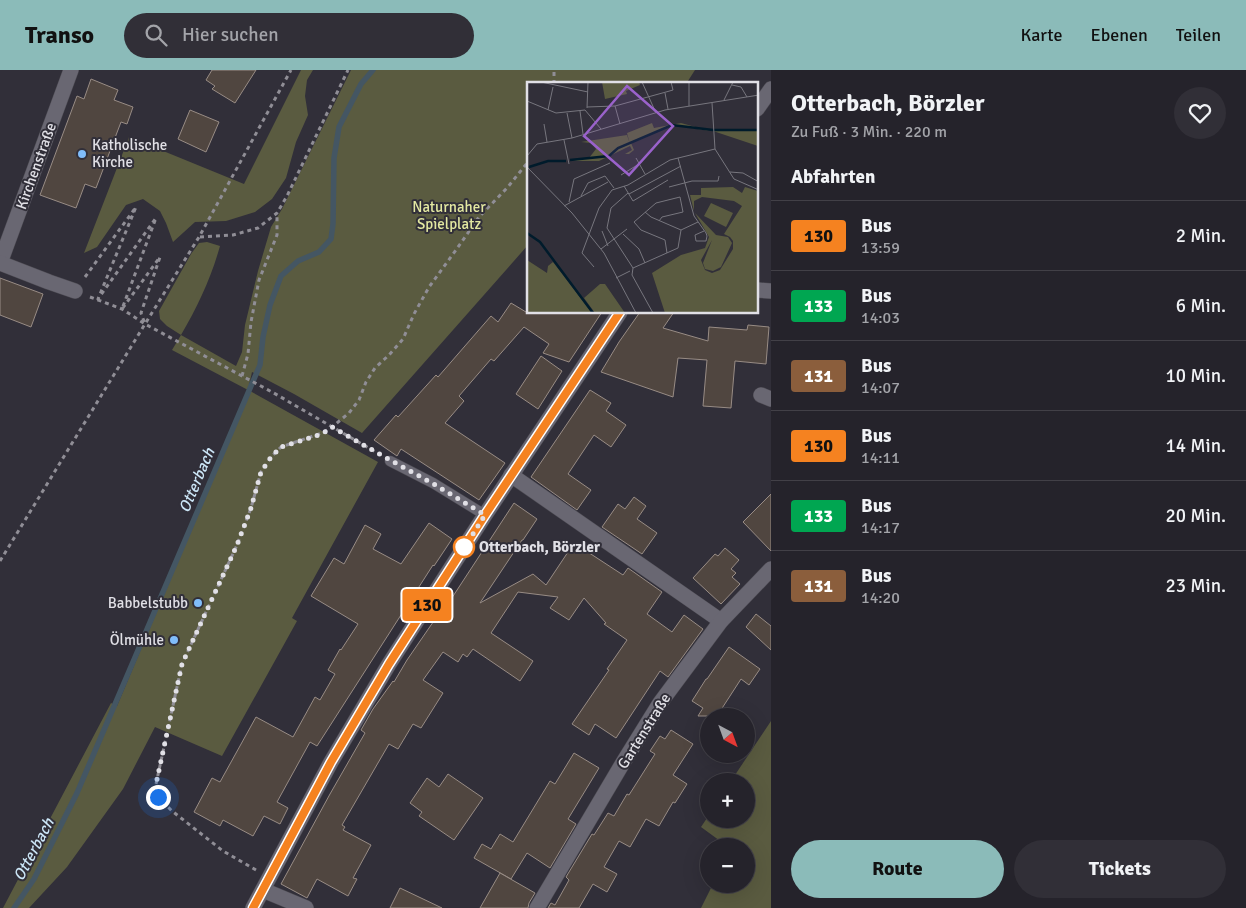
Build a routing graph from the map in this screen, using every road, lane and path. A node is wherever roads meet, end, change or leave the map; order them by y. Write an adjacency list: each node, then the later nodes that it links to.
1 (71, 70): 9 (street, Kirchenstraße)
2 (291, 70): 8 (path)
3 (348, 70): 7 (path)
4 (771, 89): 5 (street)
5 (758, 108)
6 (527, 163): 18 (path)
7 (277, 213): 8 (path); 17 (path)
8 (199, 237): 16 (path)
9 (0, 263): 11 (street)
10 (758, 290): 12 (street)
11 (75, 291): 13 (path); 13 (path)
12 (771, 291)
13 (98, 300): 14 (path); 14 (path)
14 (122, 309): 16 (path); 16 (path)
15 (619, 314): 20 (street)
16 (145, 324): 17 (path); 22 (path)
17 (244, 377): 18 (path)
18 (332, 427): 19 (path); 25 (path)
19 (390, 460): 21 (lane)
20 (511, 475): 21 (street); 24 (street)
21 (485, 515): 25 (street)
22 (0, 561)
23 (771, 570): 24 (street, Gartenstraße)
24 (721, 621): 28 (street, Gartenstraße)
25 (266, 884): 26 (street); 27 (street)
26 (253, 908)
27 (306, 908)
28 (537, 908)

